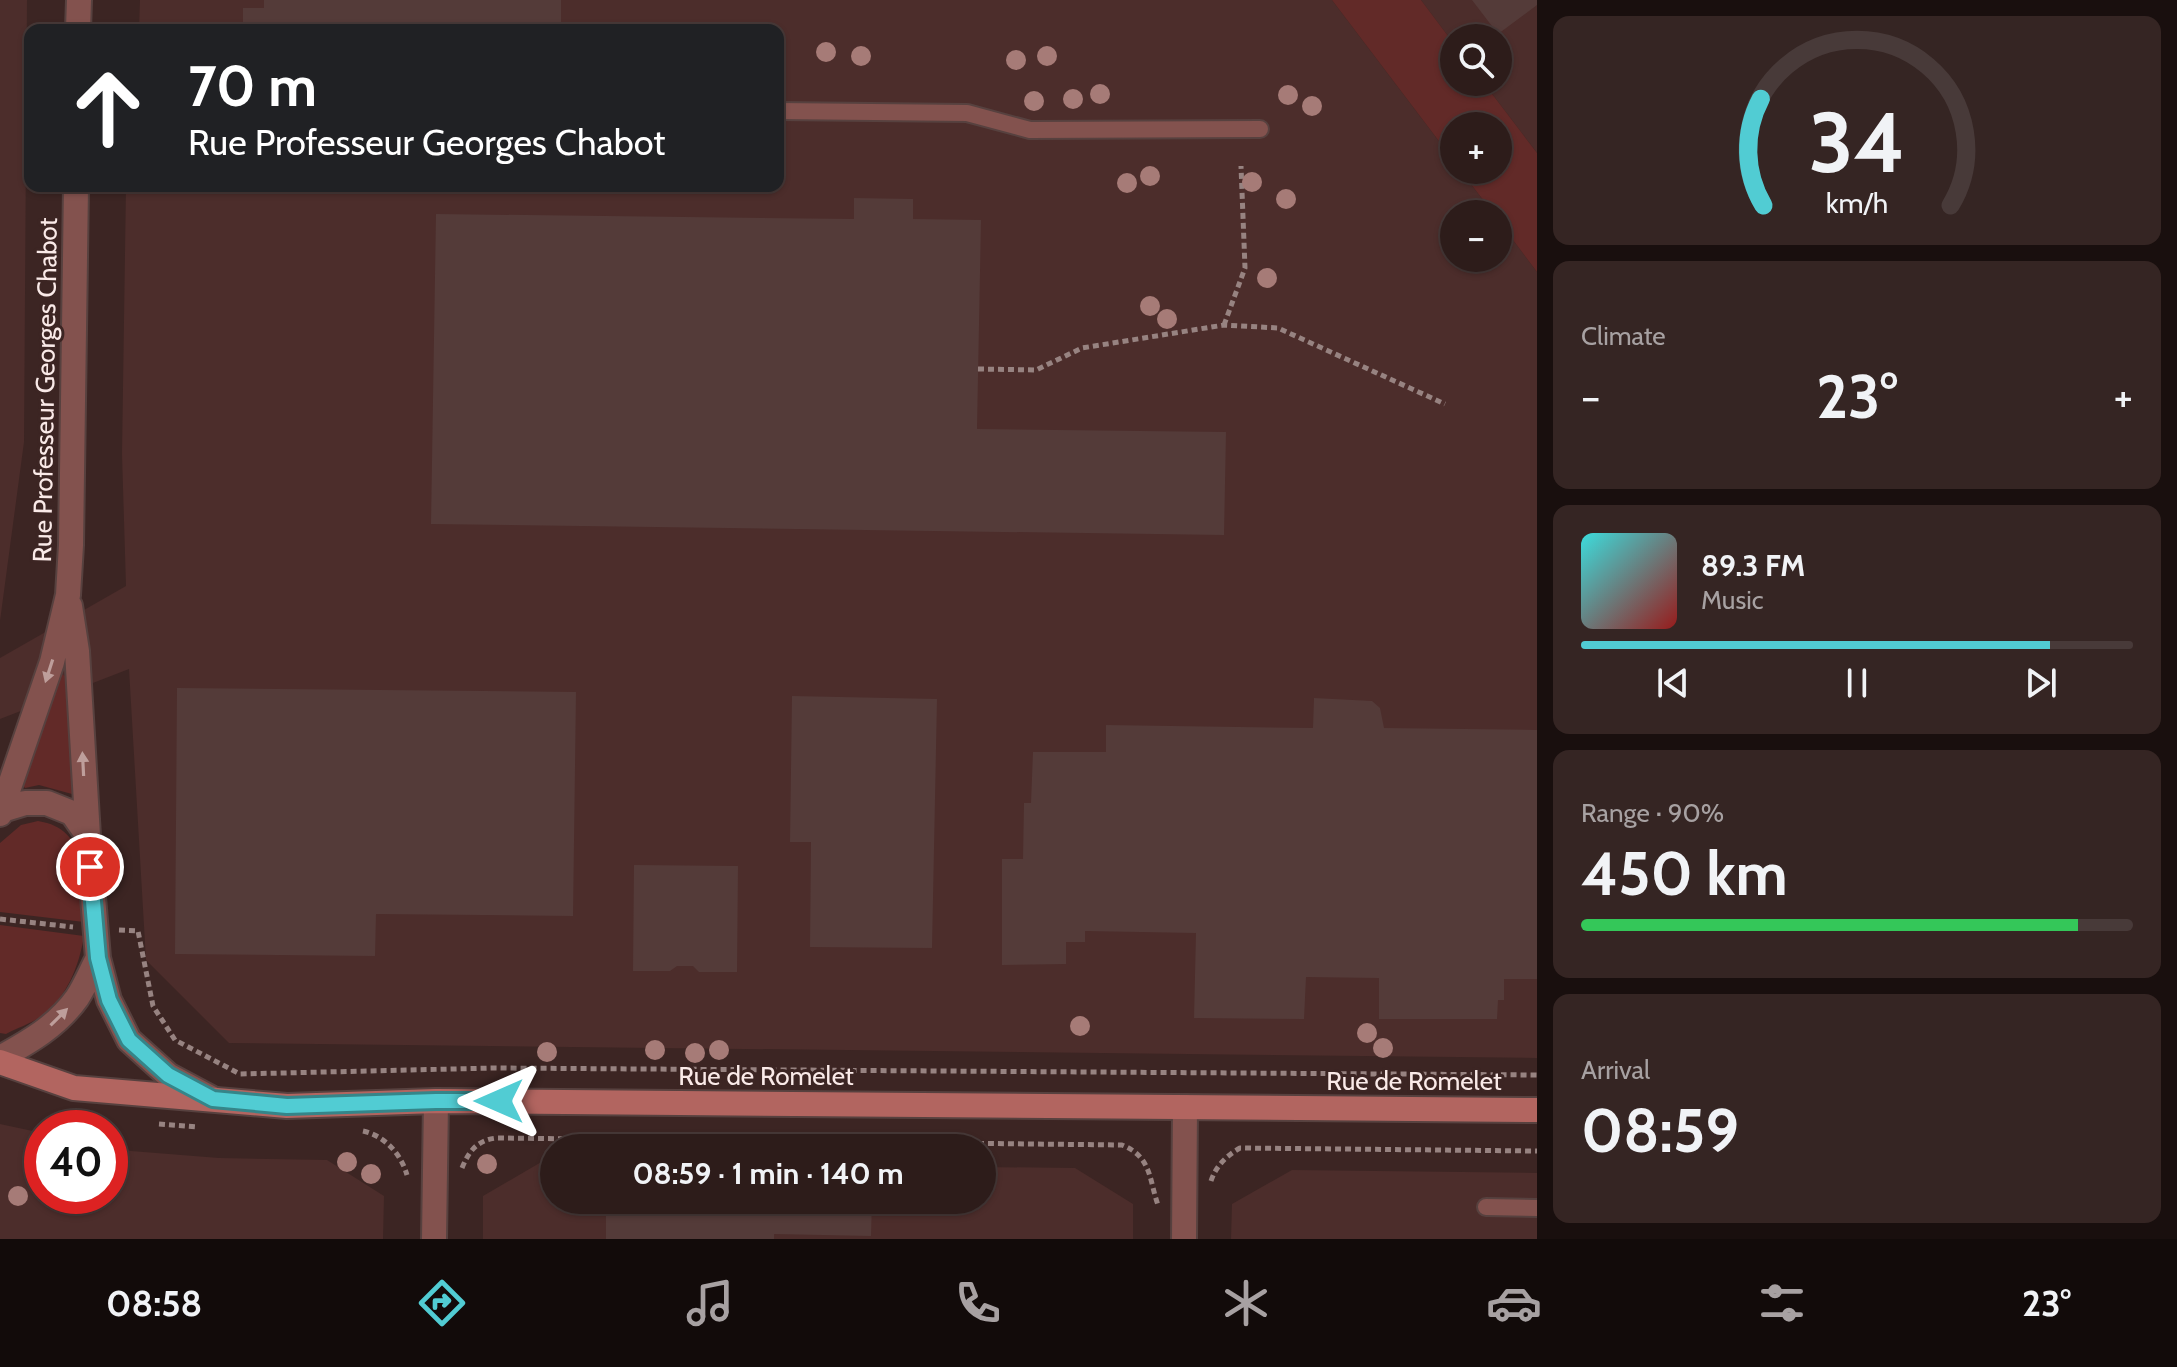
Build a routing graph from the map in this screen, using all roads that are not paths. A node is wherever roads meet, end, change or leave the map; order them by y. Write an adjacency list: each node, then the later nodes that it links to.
1 (79, 0): 2 (street)
2 (78, 24)
3 (784, 111): 4 (lane)
4 (1260, 129)
5 (76, 192): 6 (street, Rue Professeur Georges Chabot)
6 (68, 595): 7 (street, Rue Professeur Georges Chabot, one-way to 7); 8 (street, Rue Professeur Georges Chabot, one-way to 6)
7 (1, 812): 8 (street, Rue Professeur Georges Chabot)
8 (88, 836): 9 (street, Rue Professeur Georges Chabot)
9 (98, 958): 10 (street, one-way to 9); 11 (street, Rue Professeur Georges Chabot)
10 (0, 1060): 11 (street, Rue de Romelet)
11 (213, 1099): 12 (street, Rue de Romelet)
12 (436, 1101): 13 (street, Rue de Romelet); 17 (street)
13 (1185, 1107): 14 (street, Rue de Romelet); 18 (street)
14 (1537, 1110)
15 (1486, 1207): 16 (lane)
16 (1537, 1208)
17 (434, 1239)
18 (1184, 1239)

